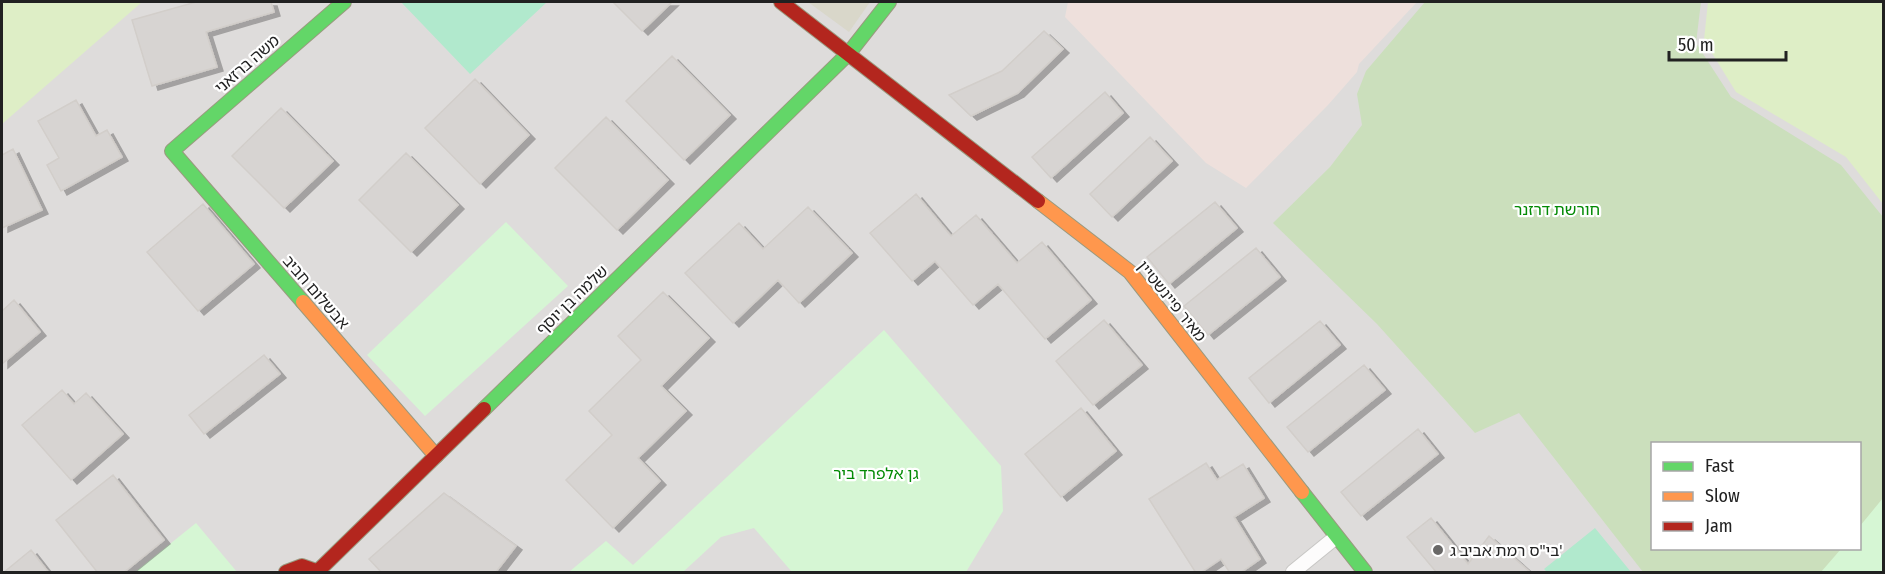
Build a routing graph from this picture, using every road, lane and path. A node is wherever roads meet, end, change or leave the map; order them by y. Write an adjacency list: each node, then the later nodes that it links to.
1 (344, 2): 5 (street, משה ברזאני)
2 (781, 2): 4 (street)
3 (889, 2): 4 (street, שלמה בן יוסף)
4 (849, 53): 6 (street, שלמה בן יוסף); 7 (street, מאיר פיינשטיין)
5 (172, 151): 6 (street, אבשלום חביב)
6 (436, 456): 8 (street, שלמה בן יוסף)
7 (1336, 537): 10 (street); 11 (street, מאיר פיינשטיין)
8 (318, 572): 9 (street)
9 (285, 573)
10 (1293, 573)
11 (1365, 573)

